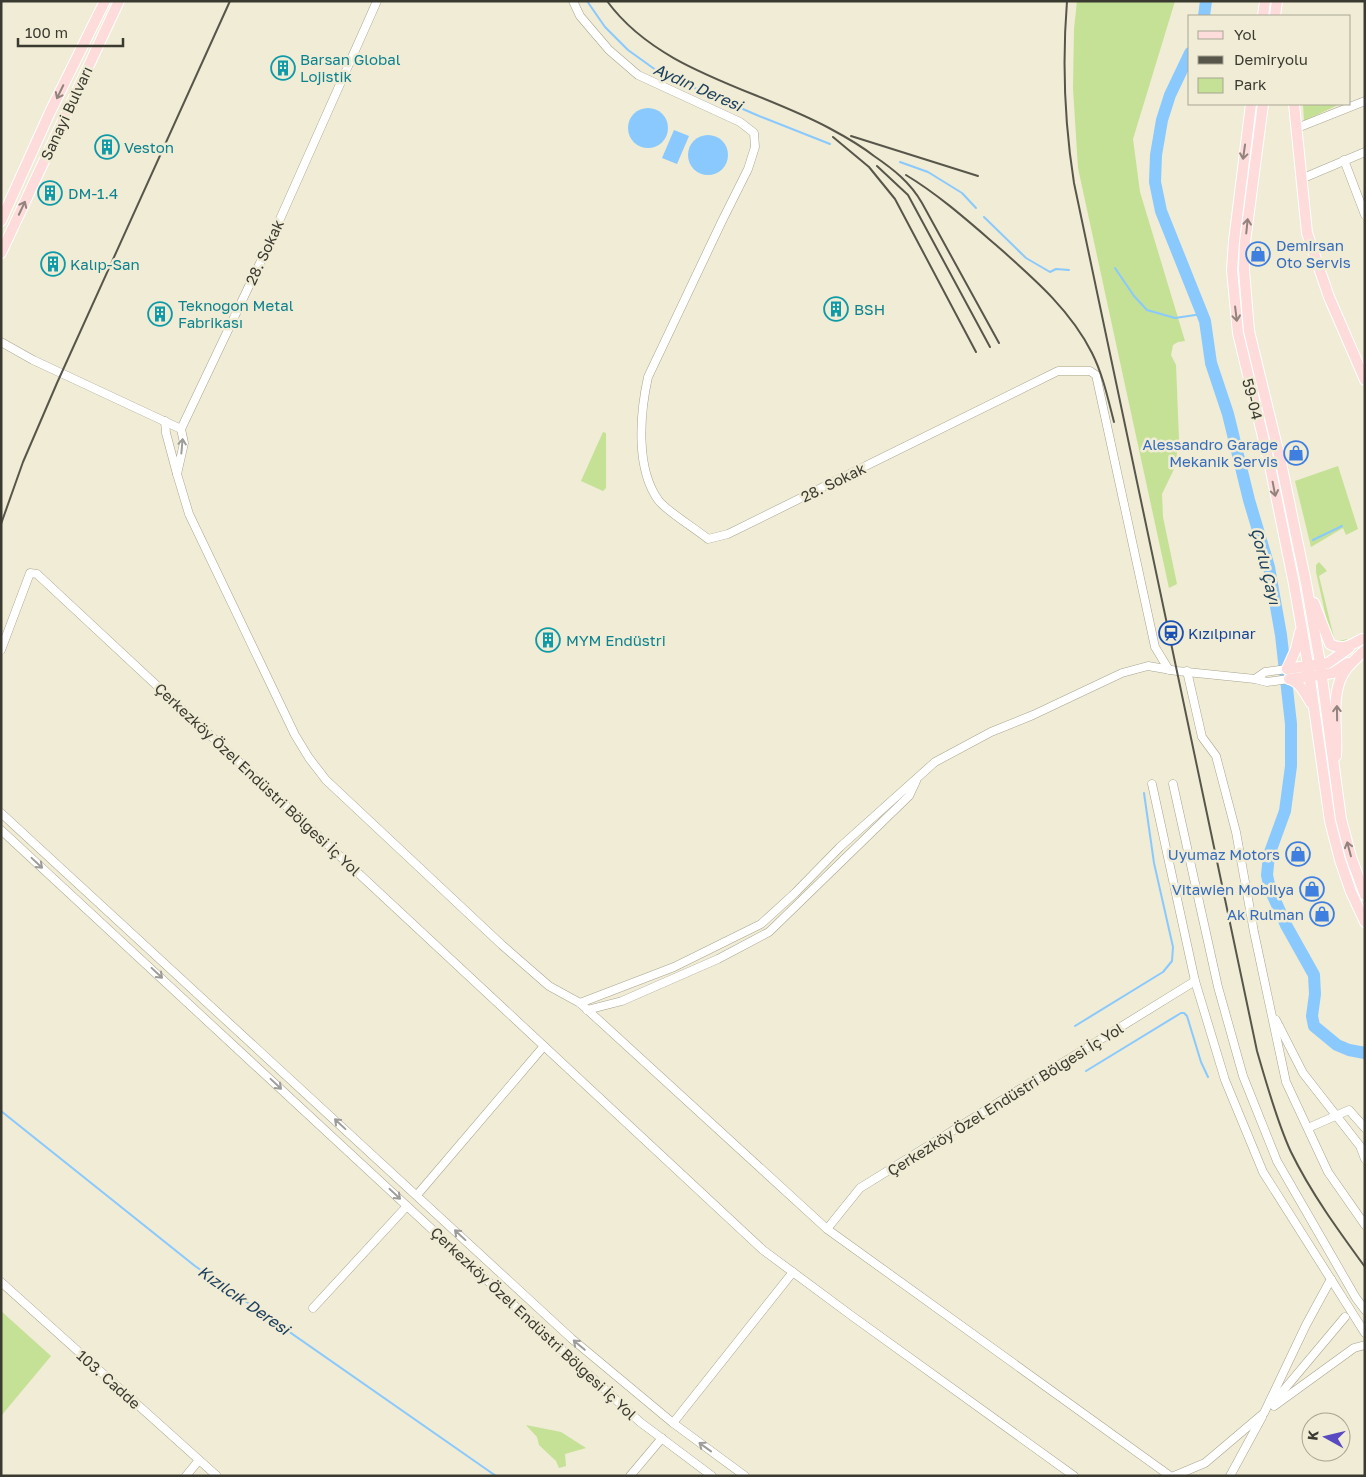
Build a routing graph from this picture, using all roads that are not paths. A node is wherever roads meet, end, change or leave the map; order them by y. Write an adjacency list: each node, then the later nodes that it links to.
1 (105, 1): 18 (main road, Sanayi Bulvarı, one-way to 18)
2 (120, 1): 19 (main road, Sanayi Bulvarı, one-way to 2)
3 (377, 1): 24 (street, 28. Sokak)
4 (573, 1): 33 (street, 28. Sokak)
5 (1265, 1): 7 (main road)
6 (1277, 1): 8 (main road)
7 (1263, 15)
8 (1275, 15)
9 (1365, 101): 13 (street)
10 (1251, 105): 27 (main road, 59-04 / 59-04, one-way to 27)
11 (1263, 105): 26 (main road, 59-04, one-way to 11)
12 (1294, 105): 13 (main road)
13 (1297, 128): 16 (main road)
14 (1365, 152): 15 (street)
15 (1344, 160): 16 (street); 17 (street)
16 (1301, 179): 21 (main road)
17 (1365, 215)
18 (1, 222)
19 (1, 253)
20 (1, 342): 23 (street)
21 (1362, 366): 22 (main road)
22 (1365, 380)
23 (165, 421): 24 (street); 25 (street)
24 (182, 429): 25 (street, one-way to 24)
25 (177, 474): 49 (street)
26 (1306, 583): 28 (main road); 31 (main road, 59-04)
27 (1301, 627): 32 (main road, 59-04 / 59-04); 35 (main road)
28 (1363, 638): 31 (main road)
29 (1, 650): 52 (street, Çerkezköy Özel Endüstri Bölgesi İç Yol)
30 (1364, 650): 36 (main road); 41 (main road, one-way to 30)
31 (1320, 663): 32 (main road); 36 (main road, 59-04)
32 (1308, 665): 35 (main road); 37 (main road, 59-04 / 59-04)
33 (1169, 670): 34 (street); 40 (street)
34 (1187, 672): 38 (street); 50 (street)
35 (1288, 674): 37 (main road); 38 (street); 38 (street); 39 (main road)
36 (1322, 675): 37 (main road); 41 (main road, 59-04)
37 (1310, 677): 39 (main road, 59-04 / 59-04)
38 (1255, 679)
39 (1314, 709): 47 (main road, 59-04 / 59-04)
40 (918, 777): 49 (street); 51 (street)
41 (1335, 779): 46 (main road, 59-04, one-way to 41)
42 (1152, 784): 48 (street)
43 (1173, 784): 65 (street)
44 (1, 813): 57 (street, Çerkezköy Özel Endüstri Bölgesi İç Yol, one-way to 44)
45 (1, 830): 58 (street, Çerkezköy Özel Endüstri Bölgesi İç Yol, one-way to 58)
46 (1365, 894)
47 (1365, 922)
48 (1195, 981): 60 (street, Çerkezköy Özel Endüstri Bölgesi İç Yol); 62 (street)
49 (580, 1003): 51 (street)
50 (1271, 1009): 53 (street); 54 (street)
51 (587, 1010): 60 (street)
52 (544, 1046): 57 (street); 61 (street, Çerkezköy Özel Endüstri Bölgesi İç Yol)
53 (1336, 1115): 54 (street); 55 (street); 56 (street)
54 (1308, 1128): 59 (street)
55 (1365, 1128)
56 (1365, 1158)
57 (416, 1195): 70 (street, Çerkezköy Özel Endüstri Bölgesi İç Yol, one-way to 57)
58 (407, 1206): 64 (street); 71 (street, Çerkezköy Özel Endüstri Bölgesi İç Yol)
59 (1365, 1225)
60 (827, 1230): 79 (street)
61 (793, 1272): 70 (street); 78 (street, Çerkezköy Özel Endüstri Bölgesi İç Yol)
62 (1331, 1279): 67 (street); 69 (street)
63 (1, 1282): 72 (street, 103. Cadde)
64 (312, 1308)
65 (1365, 1310)
66 (1345, 1317): 69 (street)
67 (1365, 1333)
68 (1365, 1345): 69 (street)
69 (1264, 1413): 80 (street); 81 (street)
70 (673, 1423): 77 (street, Çerkezköy Özel Endüstri Bölgesi İç Yol, one-way to 70)
71 (662, 1438): 75 (street); 76 (street, Çerkezköy Özel Endüstri Bölgesi İç Yol)
72 (199, 1460): 73 (street); 74 (street, 103. Cadde)
73 (186, 1476)
74 (217, 1476)
75 (630, 1476)
76 (712, 1476)
77 (745, 1476)
78 (1074, 1476)
79 (1170, 1476)
80 (1174, 1476)
81 (1230, 1476)

